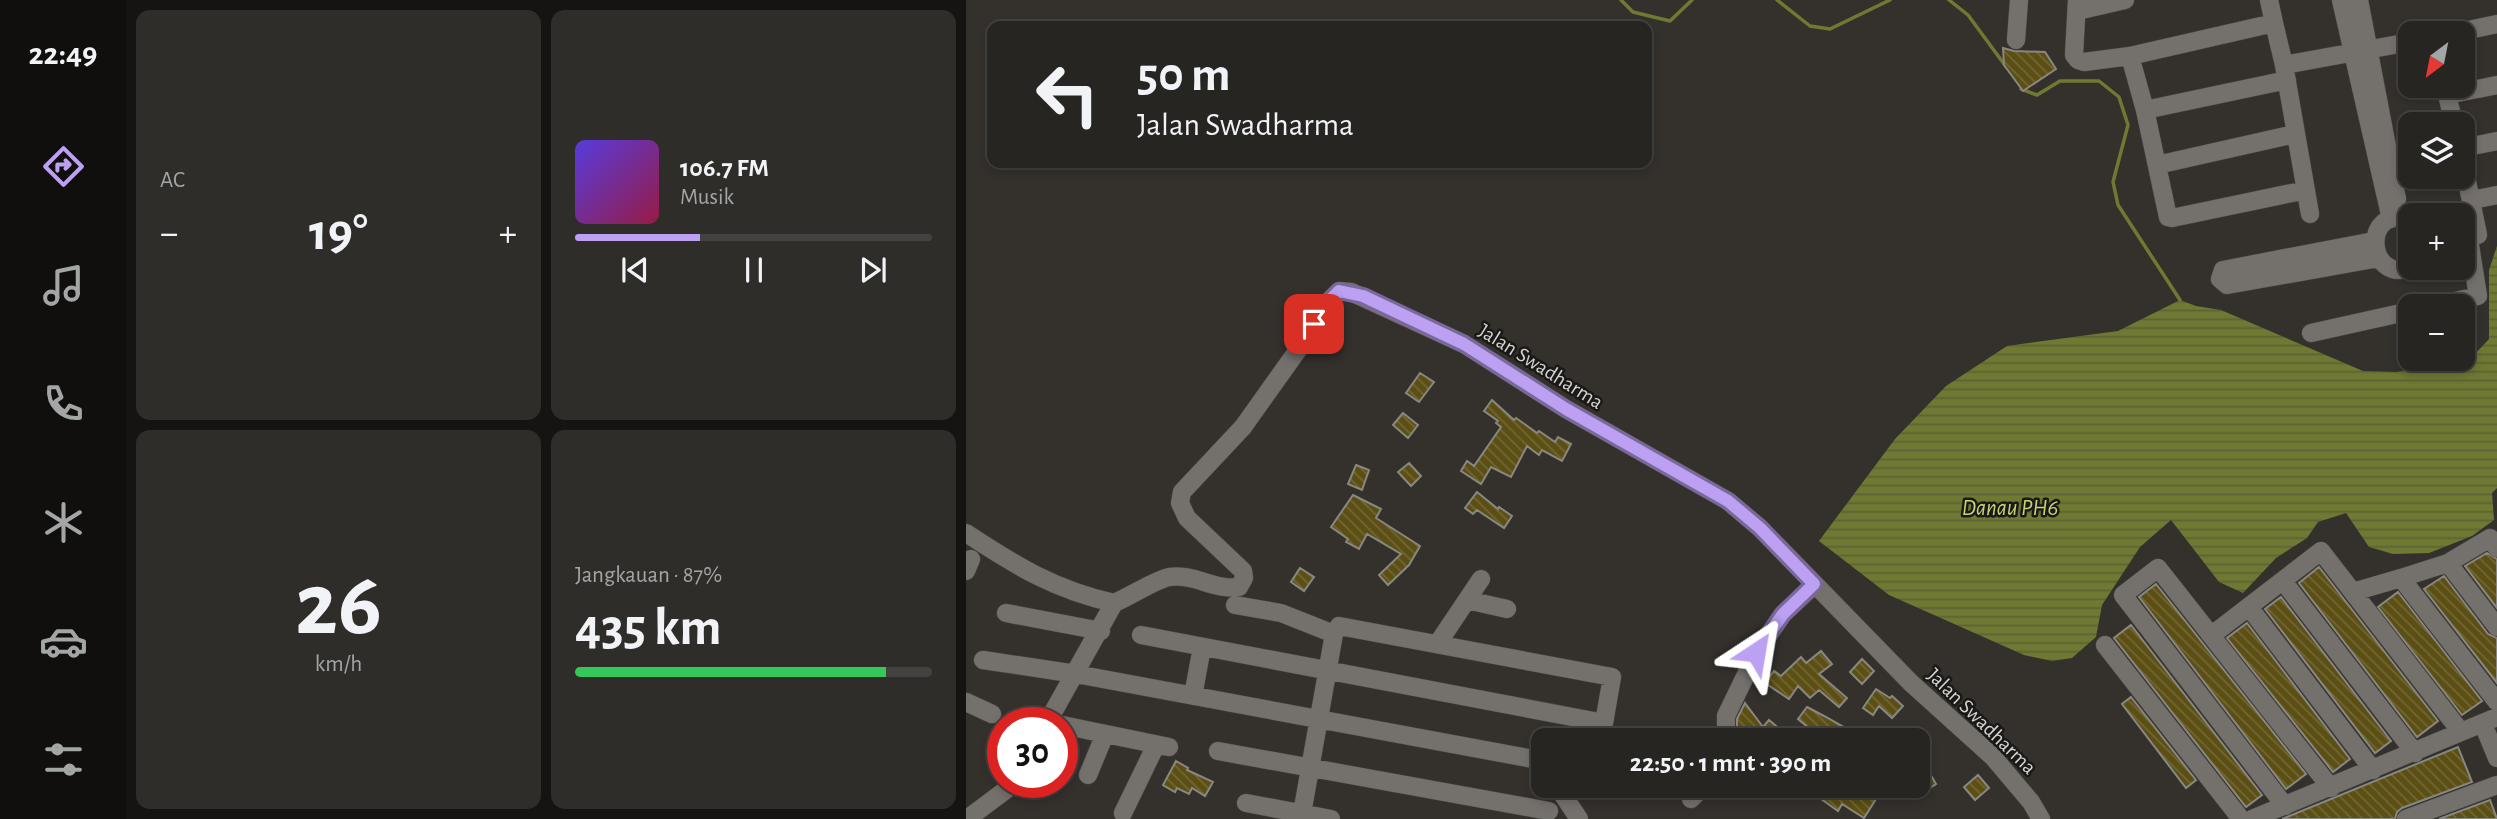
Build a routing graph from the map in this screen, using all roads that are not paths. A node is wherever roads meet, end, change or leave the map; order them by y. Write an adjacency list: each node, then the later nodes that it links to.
1 (2019, 0): 10 (street)
2 (2125, 0): 6 (street)
3 (2269, 0): 7 (street)
4 (2341, 0): 13 (street)
5 (2359, 0): 12 (street)
6 (2077, 5): 14 (street)
7 (2274, 23): 14 (street); 15 (street)
8 (2497, 24): 9 (street)
9 (2475, 29)
10 (2016, 40)
11 (2398, 44): 12 (street)
12 (2371, 50): 13 (street); 27 (street)
13 (2351, 53): 15 (street); 28 (street)
14 (2130, 56): 18 (street)
15 (2286, 72): 18 (street); 19 (street)
16 (2497, 85): 17 (street)
17 (2475, 87)
18 (2145, 110): 22 (street)
19 (2295, 134): 22 (street); 24 (street)
20 (2497, 141): 21 (street)
21 (2475, 145)
22 (2157, 165): 24 (street)
23 (2469, 189): 26 (street)
24 (2306, 190): 29 (street)
25 (2497, 195): 26 (street)
26 (2472, 201)
27 (2398, 206)
28 (2398, 211)
29 (2310, 214)
30 (2475, 218): 32 (street)
31 (2398, 219): 33 (street)
32 (2475, 235)
33 (2376, 249): 33 (street); 34 (street)
34 (2398, 269)
35 (2475, 280): 36 (street)
36 (2475, 297)
37 (2398, 315): 38 (street)
38 (2311, 334)
39 (966, 533): 48 (street)
40 (2497, 548): 41 (street)
41 (2448, 563): 42 (street); 53 (street)
42 (2401, 578): 46 (street); 66 (street)
43 (1481, 579): 47 (street)
44 (2283, 581): 46 (street); 50 (street); 76 (street)
45 (1814, 584): 48 (street, Jalan Swadharma); 72 (street); 95 (street, Jalan Swadharma)
46 (2353, 592): 73 (street)
47 (1467, 600): 51 (street); 58 (street)
48 (1114, 603): 54 (street)
49 (1235, 605): 55 (street)
50 (2249, 607): 57 (street); 80 (street)
51 (1507, 608)
52 (1006, 613): 54 (street)
53 (2497, 627)
54 (1101, 631): 63 (street)
55 (1334, 634): 58 (street); 62 (street)
56 (1141, 635): 60 (street)
57 (2212, 635): 83 (street); 88 (street)
58 (1438, 643): 62 (street)
59 (2105, 645): 96 (street)
60 (1202, 647): 62 (street); 64 (street)
61 (983, 660): 63 (street)
62 (1328, 671): 69 (street)
63 (1076, 674): 64 (street); 67 (street)
64 (1193, 696): 69 (street)
65 (966, 702): 68 (street)
66 (2497, 702)
67 (1058, 707)
68 (987, 712)
69 (1319, 719): 78 (street); 79 (street)
70 (2490, 721): 73 (street); 77 (street)
71 (1078, 728): 74 (street)
72 (1726, 728)
73 (2461, 732): 76 (street)
74 (1105, 734): 81 (street); 89 (street)
75 (1217, 751): 79 (street)
76 (2414, 753): 80 (street)
77 (2497, 758)
78 (1531, 760)
79 (1310, 767): 90 (street); 92 (street)
80 (2373, 770): 83 (street)
81 (1088, 775)
82 (2497, 785): 98 (street)
83 (2331, 788): 88 (street)
84 (995, 798): 91 (street)
85 (1553, 798): 90 (street)
86 (1564, 798): 94 (street)
87 (1246, 803): 92 (street)
88 (2285, 806): 97 (street)
89 (1124, 813)
90 (1548, 815)
91 (971, 816)
92 (1301, 816): 93 (street)
93 (1331, 819)
94 (1579, 819)
95 (2041, 819)
96 (2241, 819)
97 (2252, 819)
98 (2406, 819)

